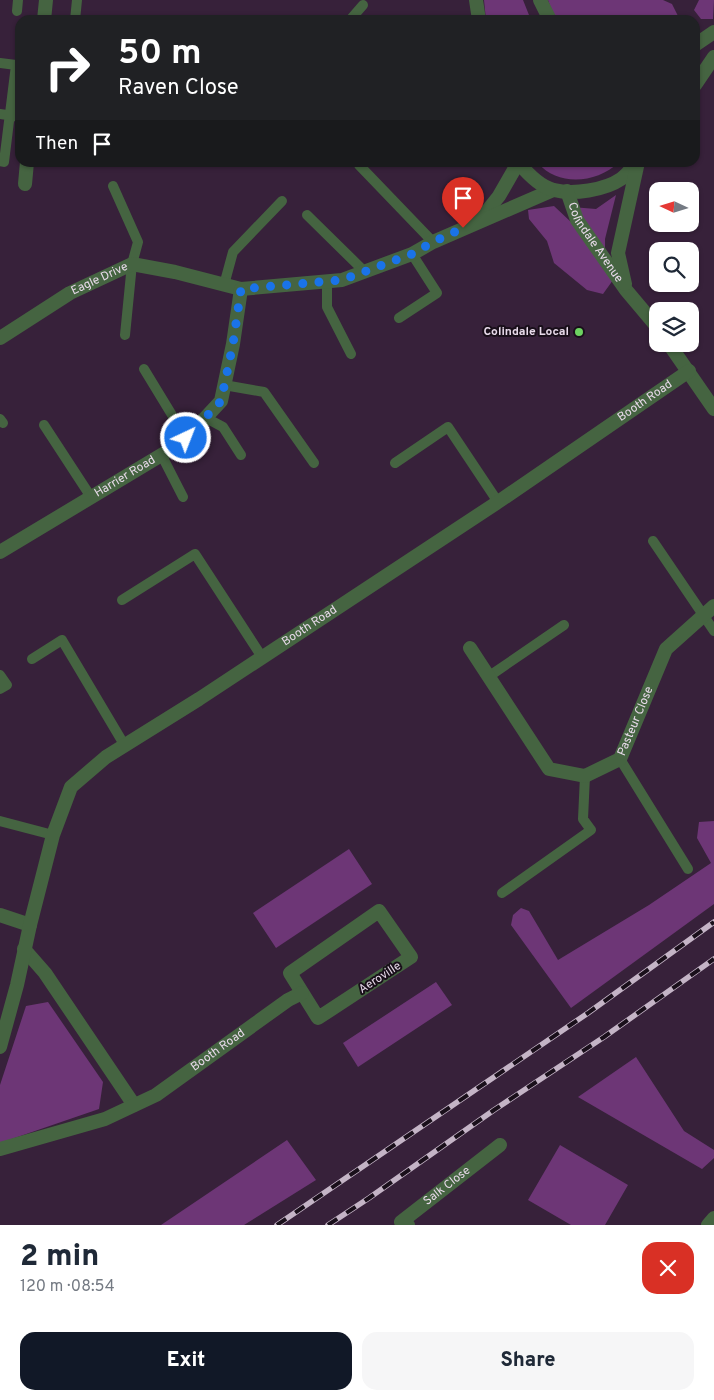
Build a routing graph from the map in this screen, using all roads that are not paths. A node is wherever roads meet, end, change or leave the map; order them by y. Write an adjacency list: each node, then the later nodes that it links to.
1 (46, 0): 6 (street)
2 (77, 0): 7 (lane)
3 (476, 0): 9 (street)
4 (540, 0): 10 (street)
5 (363, 5): 8 (lane)
6 (44, 15)
7 (76, 15)
8 (354, 15)
9 (478, 15)
10 (548, 15)
11 (714, 32): 12 (street)
12 (700, 42)
13 (714, 58): 16 (street)
14 (0, 63): 15 (lane)
15 (15, 65)
16 (700, 78)
17 (0, 114): 18 (lane)
18 (15, 116)
19 (15, 120): 20 (lane)
20 (0, 161)
21 (27, 167): 27 (street)
22 (361, 167): 33 (lane)
23 (516, 167): 32 (street)
24 (522, 167): 29 (street)
25 (633, 167): 29 (street)
26 (637, 167): 40 (street, Colindale Avenue)
27 (25, 184)
28 (113, 186): 35 (lane)
29 (560, 191): 32 (street, Eagle Drive); 40 (street, Colindale Avenue)
30 (282, 201): 38 (lane)
31 (307, 215): 36 (lane)
32 (478, 222): 33 (street, Eagle Drive)
33 (433, 242): 34 (street, Eagle Drive)
34 (412, 254): 36 (street, Eagle Drive); 42 (lane)
35 (132, 264): 38 (street, Eagle Drive); 43 (lane); 44 (street, Eagle Drive)
36 (364, 271): 37 (street, Eagle Drive)
37 (327, 282): 39 (street, Eagle Drive); 46 (lane)
38 (224, 285): 39 (street, Eagle Drive)
39 (241, 289): 49 (street, Harrier Road)
40 (626, 290): 41 (street, Colindale Avenue)
41 (649, 317)
42 (399, 318)
43 (125, 335)
44 (0, 338)
45 (675, 352): 48 (street)
46 (351, 354)
47 (144, 369): 53 (lane)
48 (689, 371): 50 (street); 60 (street, Booth Road)
49 (224, 385): 51 (street, Harrier Road); 56 (lane)
50 (714, 409)
51 (206, 418): 53 (street, Harrier Road); 55 (lane)
52 (44, 425): 58 (lane)
53 (186, 438): 54 (street, Harrier Road)
54 (161, 454): 58 (street, Harrier Road); 59 (lane)
55 (241, 455)
56 (314, 463)
57 (395, 463): 60 (lane)
58 (91, 497): 62 (street, Harrier Road)
59 (183, 497)
60 (498, 502): 68 (street, Booth Road)
61 (653, 541): 64 (lane)
62 (0, 552)
63 (122, 600): 68 (lane)
64 (709, 611): 66 (lane); 74 (street, Pasteur Close)
65 (564, 625): 71 (lane)
66 (714, 631)
67 (470, 648): 71 (street)
68 (262, 657): 73 (street, Booth Road)
69 (32, 659): 73 (lane)
70 (0, 675): 72 (lane)
71 (488, 676): 75 (street)
72 (0, 689)
73 (125, 746): 77 (street, Booth Road)
74 (620, 759): 75 (street, Pasteur Close); 78 (lane)
75 (585, 776): 79 (lane)
76 (0, 821): 77 (lane)
77 (53, 835): 81 (street, Booth Road)
78 (688, 869)
79 (502, 894)
80 (0, 915): 81 (street)
81 (30, 926): 82 (street, Booth Road)
82 (24, 950): 84 (street, Booth Road); 85 (street)
83 (302, 992): 83 (street, Aeroville); 85 (street, Booth Road)
84 (0, 1048)
85 (134, 1105): 87 (street, Booth Road)
86 (500, 1145): 89 (street, Salk Close)
87 (0, 1149)
88 (714, 1218): 90 (street)
89 (408, 1225)
90 (708, 1225)

